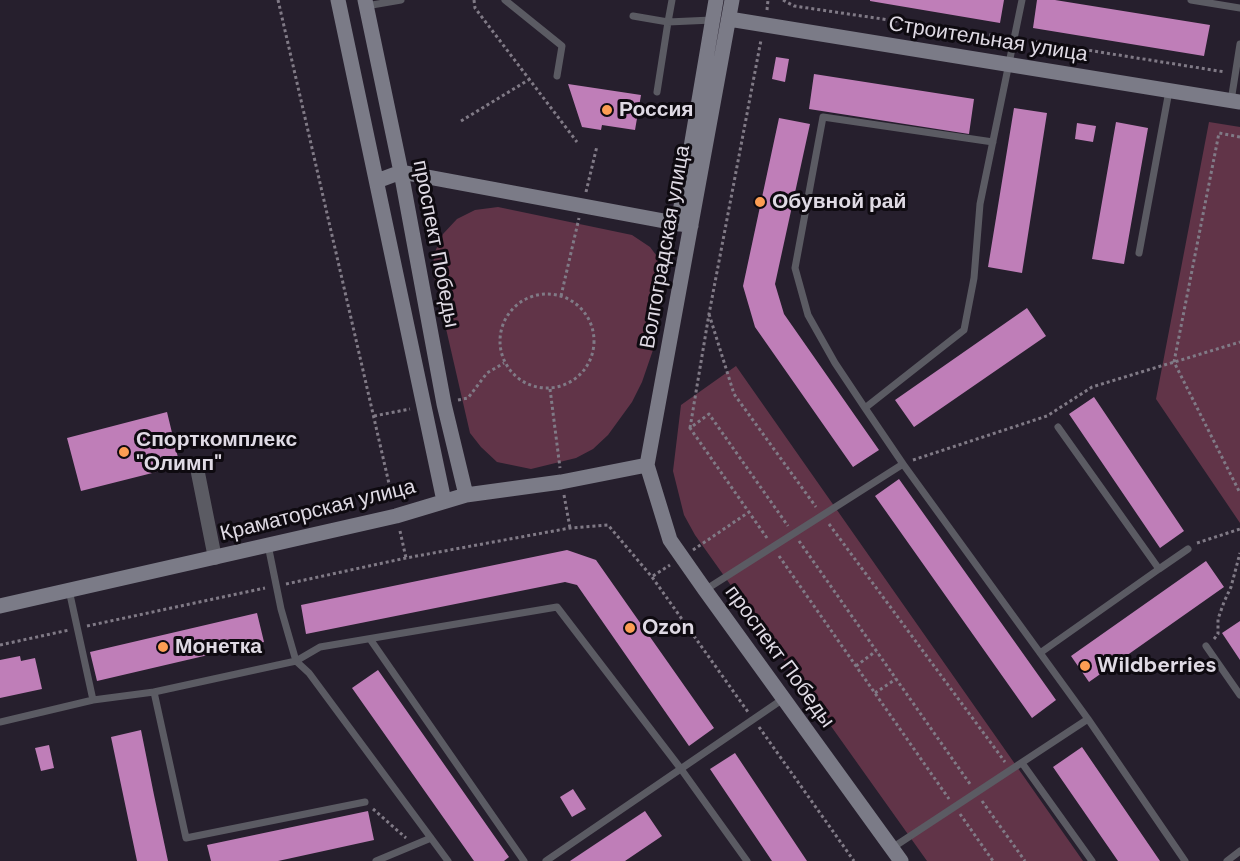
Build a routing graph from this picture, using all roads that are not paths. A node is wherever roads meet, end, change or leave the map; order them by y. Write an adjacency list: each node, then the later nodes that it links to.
1 (338, 0): 23 (main road)
2 (401, 0): 9 (lane)
3 (505, 0): 17 (lane)
4 (672, 0): 14 (lane)
5 (716, 0): 13 (main road)
6 (732, 0): 12 (main road, Волгоградская улица)
7 (1022, 0): 16 (lane)
8 (1191, 0): 10 (lane)
9 (366, 3): 22 (main road, проспект Победы)
10 (1240, 8)
11 (633, 16): 14 (lane)
12 (729, 19): 13 (lane); 16 (main road, Строительная улица); 24 (main road, Волгоградская улица)
13 (712, 20): 14 (lane); 24 (main road)
14 (668, 22): 19 (lane)
15 (1240, 44): 20 (lane)
16 (1009, 65): 18 (main road, Строительная улица); 21 (lane)
17 (557, 76)
18 (1169, 91): 20 (main road, Строительная улица); 25 (lane)
19 (657, 92)
20 (1235, 101)
21 (993, 142): 26 (lane); 26 (lane)
22 (401, 172): 23 (main road); 24 (main road); 31 (main road, проспект Победы)
23 (377, 181): 32 (main road)
24 (684, 225): 29 (main road, Волгоградская улица)
25 (1139, 253)
26 (865, 408): 28 (lane)
27 (1058, 427): 36 (lane)
28 (903, 464): 38 (lane); 42 (lane)
29 (647, 465): 31 (main road, Краматорская улица); 38 (main road, проспект Победы)
30 (198, 473): 35 (street)
31 (466, 495): 32 (main road, Краматорская улица)
32 (444, 501): 33 (main road, Краматорская улица)
33 (268, 545): 35 (main road, Краматорская улица); 43 (lane)
34 (1188, 549): 36 (lane)
35 (215, 558): 37 (main road, Краматорская улица)
36 (1159, 569): 42 (lane)
37 (69, 590): 39 (main road, Краматорская улица); 47 (lane)
38 (705, 590): 46 (main road, проспект Победы)
39 (0, 606)
40 (370, 639): 43 (lane); 51 (lane); 58 (lane)
41 (1206, 646): 45 (lane)
42 (1040, 653): 48 (lane)
43 (296, 661): 44 (lane); 53 (lane)
44 (154, 692): 47 (lane); 52 (lane)
45 (1240, 695)
46 (783, 699): 51 (lane); 54 (main road, проспект Победы)
47 (93, 700): 49 (lane)
48 (1088, 719): 50 (lane); 63 (lane)
49 (0, 722)
50 (1022, 763): 54 (lane); 62 (lane)
51 (681, 769): 59 (lane); 60 (lane)
52 (365, 802)
53 (431, 838): 56 (lane); 57 (lane)
54 (892, 848): 61 (main road, проспект Победы)
55 (1240, 851): 64 (lane)
56 (376, 861)
57 (448, 861)
58 (524, 861)
59 (546, 861)
60 (747, 861)
61 (901, 861)
62 (1092, 861)
63 (1185, 861)
64 (1227, 861)

